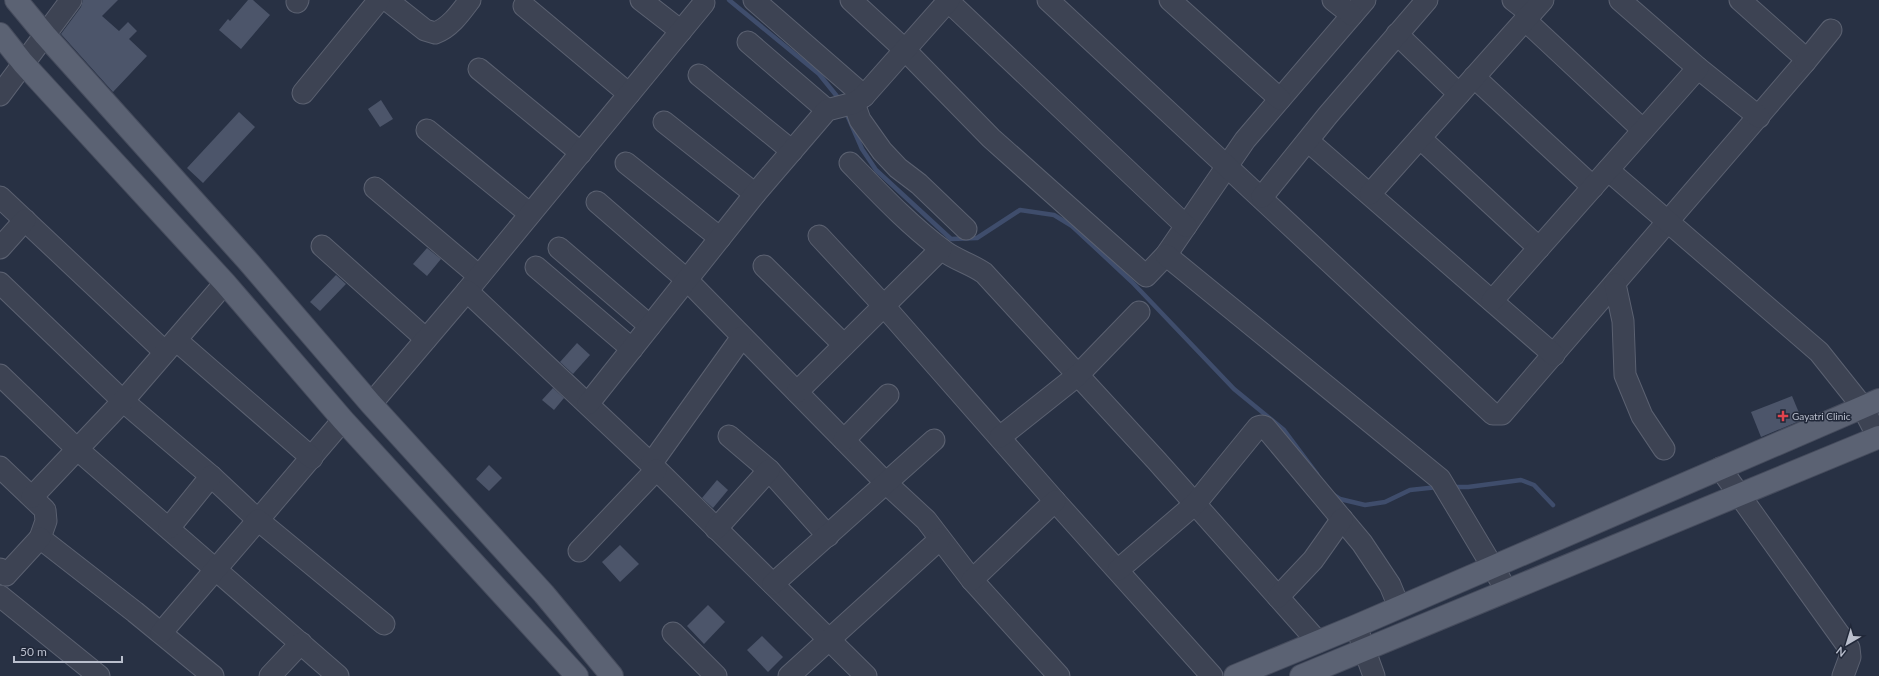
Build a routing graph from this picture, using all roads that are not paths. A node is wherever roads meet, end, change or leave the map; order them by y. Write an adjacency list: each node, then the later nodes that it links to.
1 (16, 0): 25 (main road)
2 (71, 0): 25 (street)
3 (379, 0): 34 (street)
4 (387, 0): 5 (street)
5 (470, 0)
6 (641, 0): 22 (street)
7 (754, 0): 39 (street)
8 (851, 0): 27 (street)
9 (948, 0): 27 (street); 62 (street)
10 (1048, 0): 50 (street)
11 (1170, 0): 38 (street)
12 (1333, 0): 19 (street)
13 (1427, 0): 24 (street)
14 (1514, 0): 20 (street)
15 (1620, 0): 30 (street)
16 (1740, 0): 28 (street)
17 (704, 3): 22 (street)
18 (524, 6): 35 (street)
19 (1359, 7): 38 (street)
20 (1533, 12): 33 (street); 43 (street)
21 (1831, 30): 28 (street)
22 (680, 31): 35 (street)
23 (0, 34): 29 (main road)
24 (1397, 34): 36 (street); 45 (street)
25 (45, 35): 29 (street); 95 (main road)
26 (748, 42): 39 (street)
27 (904, 49): 39 (street); 71 (street)
28 (1805, 62): 40 (street)
29 (23, 63): 37 (street); 76 (main road)
30 (1698, 68): 40 (street); 43 (street)
31 (479, 69): 47 (street)
32 (699, 75): 46 (street)
33 (1474, 77): 36 (street); 52 (street)
34 (302, 93)
35 (629, 94): 47 (street)
36 (1459, 94): 44 (street)
37 (0, 95)
38 (1280, 100): 50 (street)
39 (846, 105): 46 (street); 63 (street)
40 (1759, 117): 61 (street)
41 (664, 122): 54 (street)
42 (427, 130): 59 (street)
43 (1643, 130): 51 (street)
44 (1420, 138): 55 (street); 69 (street)
45 (1308, 141): 55 (street); 57 (street)
46 (792, 151): 54 (street)
47 (581, 153): 59 (street)
48 (626, 163): 65 (street)
49 (850, 163): 70 (street)
50 (1227, 166): 57 (street); 62 (street)
51 (1608, 170): 52 (street); 61 (street)
52 (1593, 187): 69 (street)
53 (375, 188): 77 (street)
54 (755, 194): 65 (street)
55 (1370, 194): 79 (street)
56 (0, 197): 60 (street)
57 (1262, 197): 88 (street)
58 (597, 202): 74 (street)
59 (530, 214): 77 (street)
60 (25, 220): 67 (street); 85 (street)
61 (1668, 222): 78 (street); 94 (street)
62 (1186, 226): 71 (street)
63 (966, 229)
64 (819, 236): 80 (street)
65 (720, 238): 74 (street)
66 (322, 246): 84 (street)
67 (0, 248)
68 (559, 248): 82 (street)
69 (1539, 248): 79 (street)
70 (941, 249): 80 (street); 90 (street)
71 (1166, 255): 126 (street)
72 (764, 266): 86 (street)
73 (536, 267): 87 (street)
74 (687, 280): 82 (street); 83 (street)
75 (0, 282): 93 (street)
76 (225, 283): 85 (street); 97 (main road)
77 (473, 284): 84 (street); 96 (street)
78 (1615, 284): 88 (street); 104 (street)
79 (1492, 301): 88 (street)
80 (884, 306): 86 (street); 99 (street)
81 (1139, 312): 90 (street)
82 (650, 326): 87 (street)
83 (742, 337): 91 (street); 107 (street)
84 (426, 339): 95 (street)
85 (170, 346): 93 (street); 105 (street)
86 (844, 346): 91 (street)
87 (632, 349): 96 (street)
88 (1554, 355)
89 (0, 375): 103 (street)
90 (1078, 375): 99 (street); 115 (street)
91 (797, 392): 101 (street)
92 (888, 395): 101 (street)
93 (123, 401): 103 (street); 110 (street)
94 (1871, 403): 100 (street); 108 (main road)
95 (371, 404): 150 (main road)
96 (588, 404): 107 (street)
97 (343, 420): 105 (street); 149 (main road)
98 (729, 436): 109 (street)
99 (1000, 437): 114 (street)
100 (1878, 437): 112 (main road)
101 (844, 440): 111 (street)
102 (934, 440): 111 (street)
103 (77, 449): 113 (street); 119 (street)
104 (1664, 449)
105 (312, 458): 116 (street)
106 (0, 467): 113 (street)
107 (654, 467): 120 (street); 124 (street)
108 (1720, 468): 112 (street); 118 (main road)
109 (769, 470): 120 (street); 121 (street)
110 (211, 476): 116 (street); 119 (street)
111 (886, 482): 121 (street); 123 (street)
112 (1739, 494): 125 (main road); 144 (street)
113 (32, 497): 122 (street)
114 (1055, 501): 128 (street); 130 (street)
115 (1194, 504): 117 (street); 128 (street); 134 (street)
116 (258, 520): 127 (street); 136 (street)
117 (1342, 520): 134 (street); 135 (street)
118 (1587, 526): 125 (main road); 126 (main road)
119 (169, 528): 127 (street)
120 (716, 529): 131 (street)
121 (828, 536): 131 (street)
122 (40, 538): 129 (street); 138 (street)
123 (940, 539): 130 (street); 140 (street)
124 (579, 551)
125 (1599, 553): 132 (main road)
126 (1493, 566): 132 (street); 135 (main road)
127 (216, 569): 138 (street); 142 (street)
128 (1118, 570): 155 (street)
129 (2, 576)
130 (972, 580): 154 (street)
131 (773, 584): 140 (street)
132 (1507, 591): 143 (main road)
133 (0, 596): 145 (street)
134 (1278, 597): 141 (street)
135 (1399, 607): 137 (main road)
136 (384, 624)
137 (1356, 626): 141 (main road); 143 (street)
138 (161, 633): 146 (street)
139 (673, 633): 151 (street)
140 (830, 640): 152 (street); 153 (street)
141 (1318, 642): 156 (main road)
142 (300, 643): 147 (street); 148 (street)
143 (1365, 650): 157 (main road); 158 (street)
144 (1849, 674)
145 (99, 676)
146 (213, 676)
147 (270, 676)
148 (338, 676)
149 (577, 676)
150 (612, 676)
151 (716, 676)
152 (789, 676)
153 (866, 676)
154 (1059, 676)
155 (1212, 676)
156 (1235, 676)
157 (1300, 676)
158 (1374, 676)

